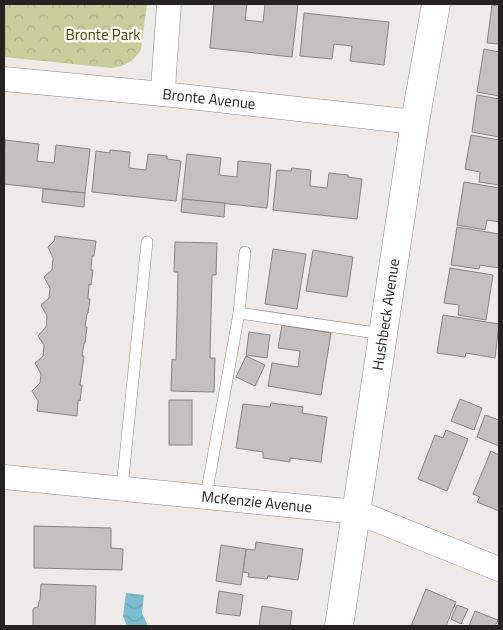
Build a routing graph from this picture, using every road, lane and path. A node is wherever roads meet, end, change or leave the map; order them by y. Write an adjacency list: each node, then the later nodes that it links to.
1 (169, 4): 4 (street)
2 (436, 4): 5 (street, Hushbeck Avenue)
3 (4, 80): 4 (street, Bronte Avenue)
4 (163, 94): 5 (street, Bronte Avenue)
5 (415, 122): 9 (street, Hushbeck Avenue)
6 (147, 242): 11 (lane)
7 (245, 252): 8 (lane)
8 (239, 313): 9 (lane); 12 (lane)
9 (383, 334): 13 (street, Hushbeck Avenue)
10 (4, 476): 11 (street, McKenzie Avenue)
11 (122, 488): 12 (street, McKenzie Avenue)
12 (206, 496): 13 (street, McKenzie Avenue)
13 (357, 512): 14 (street, McKenzie Avenue); 15 (street, Hushbeck Avenue)
14 (499, 569)
15 (339, 626)

